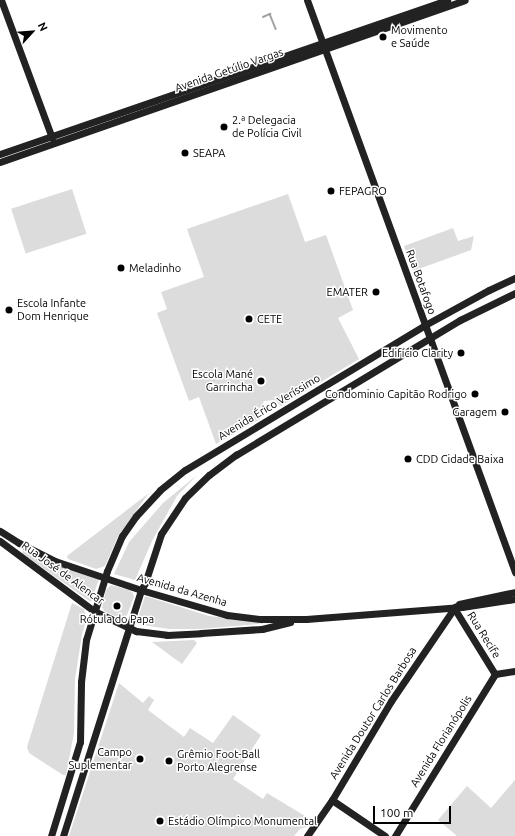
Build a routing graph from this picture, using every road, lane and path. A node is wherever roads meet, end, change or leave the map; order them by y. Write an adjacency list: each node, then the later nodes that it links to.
1 (0, 0): 8 (main road)
2 (307, 0): 6 (main road, Rua Botafogo)
3 (447, 0): 5 (main road, Avenida Getúlio Vargas)
4 (465, 0): 5 (main road, Avenida Getúlio Vargas)
5 (424, 11): 6 (main road, Avenida Getúlio Vargas)
6 (324, 46): 7 (main road, Avenida Getúlio Vargas); 14 (main road, Rua Botafogo)
7 (248, 72): 8 (main road, Avenida Getúlio Vargas); 9 (main road, Avenida Getúlio Vargas)
8 (51, 136): 9 (main road); 10 (main road, Avenida Getúlio Vargas)
9 (57, 142): 11 (main road, Avenida Getúlio Vargas)
10 (0, 154)
11 (0, 162)
12 (515, 278): 14 (main road, Avenida Érico Veríssimo)
13 (515, 293): 15 (main road)
14 (425, 325): 15 (main road, Rua Botafogo); 19 (main road, Avenida Érico Veríssimo)
15 (430, 338): 18 (main road, Rua Botafogo); 20 (main road)
16 (0, 531): 19 (main road, Rua José de Alencar)
17 (0, 541): 24 (main road, Rua José de Alencar)
18 (515, 572)
19 (106, 578): 20 (main road, Avenida da Azenha); 24 (main road, Avenida Érico Veríssimo)
20 (141, 590): 25 (main road, Avenida da Azenha); 26 (main road)
21 (515, 592): 23 (main road, Avenida da Azenha)
22 (515, 600): 23 (main road, Avenida da Azenha)
23 (457, 606): 25 (main road, Avenida da Azenha); 29 (main road, Rua Recife); 30 (main road, Avenida Doutor Carlos Barbosa)
24 (94, 611): 26 (main road, Rua José de Alencar); 31 (main road, Avenida Érico Veríssimo)
25 (300, 619): 27 (main road, Avenida da Azenha)
26 (129, 628): 27 (main road, Rua José de Alencar); 32 (main road)
27 (136, 631)
28 (515, 671): 29 (main road)
29 (495, 674): 35 (main road, Avenida Florianópolis)
30 (332, 800): 33 (main road, Avenida Doutor Carlos Barbosa); 34 (main road)
31 (50, 836)
32 (63, 836)
33 (307, 836)
34 (385, 836)
35 (395, 836)

